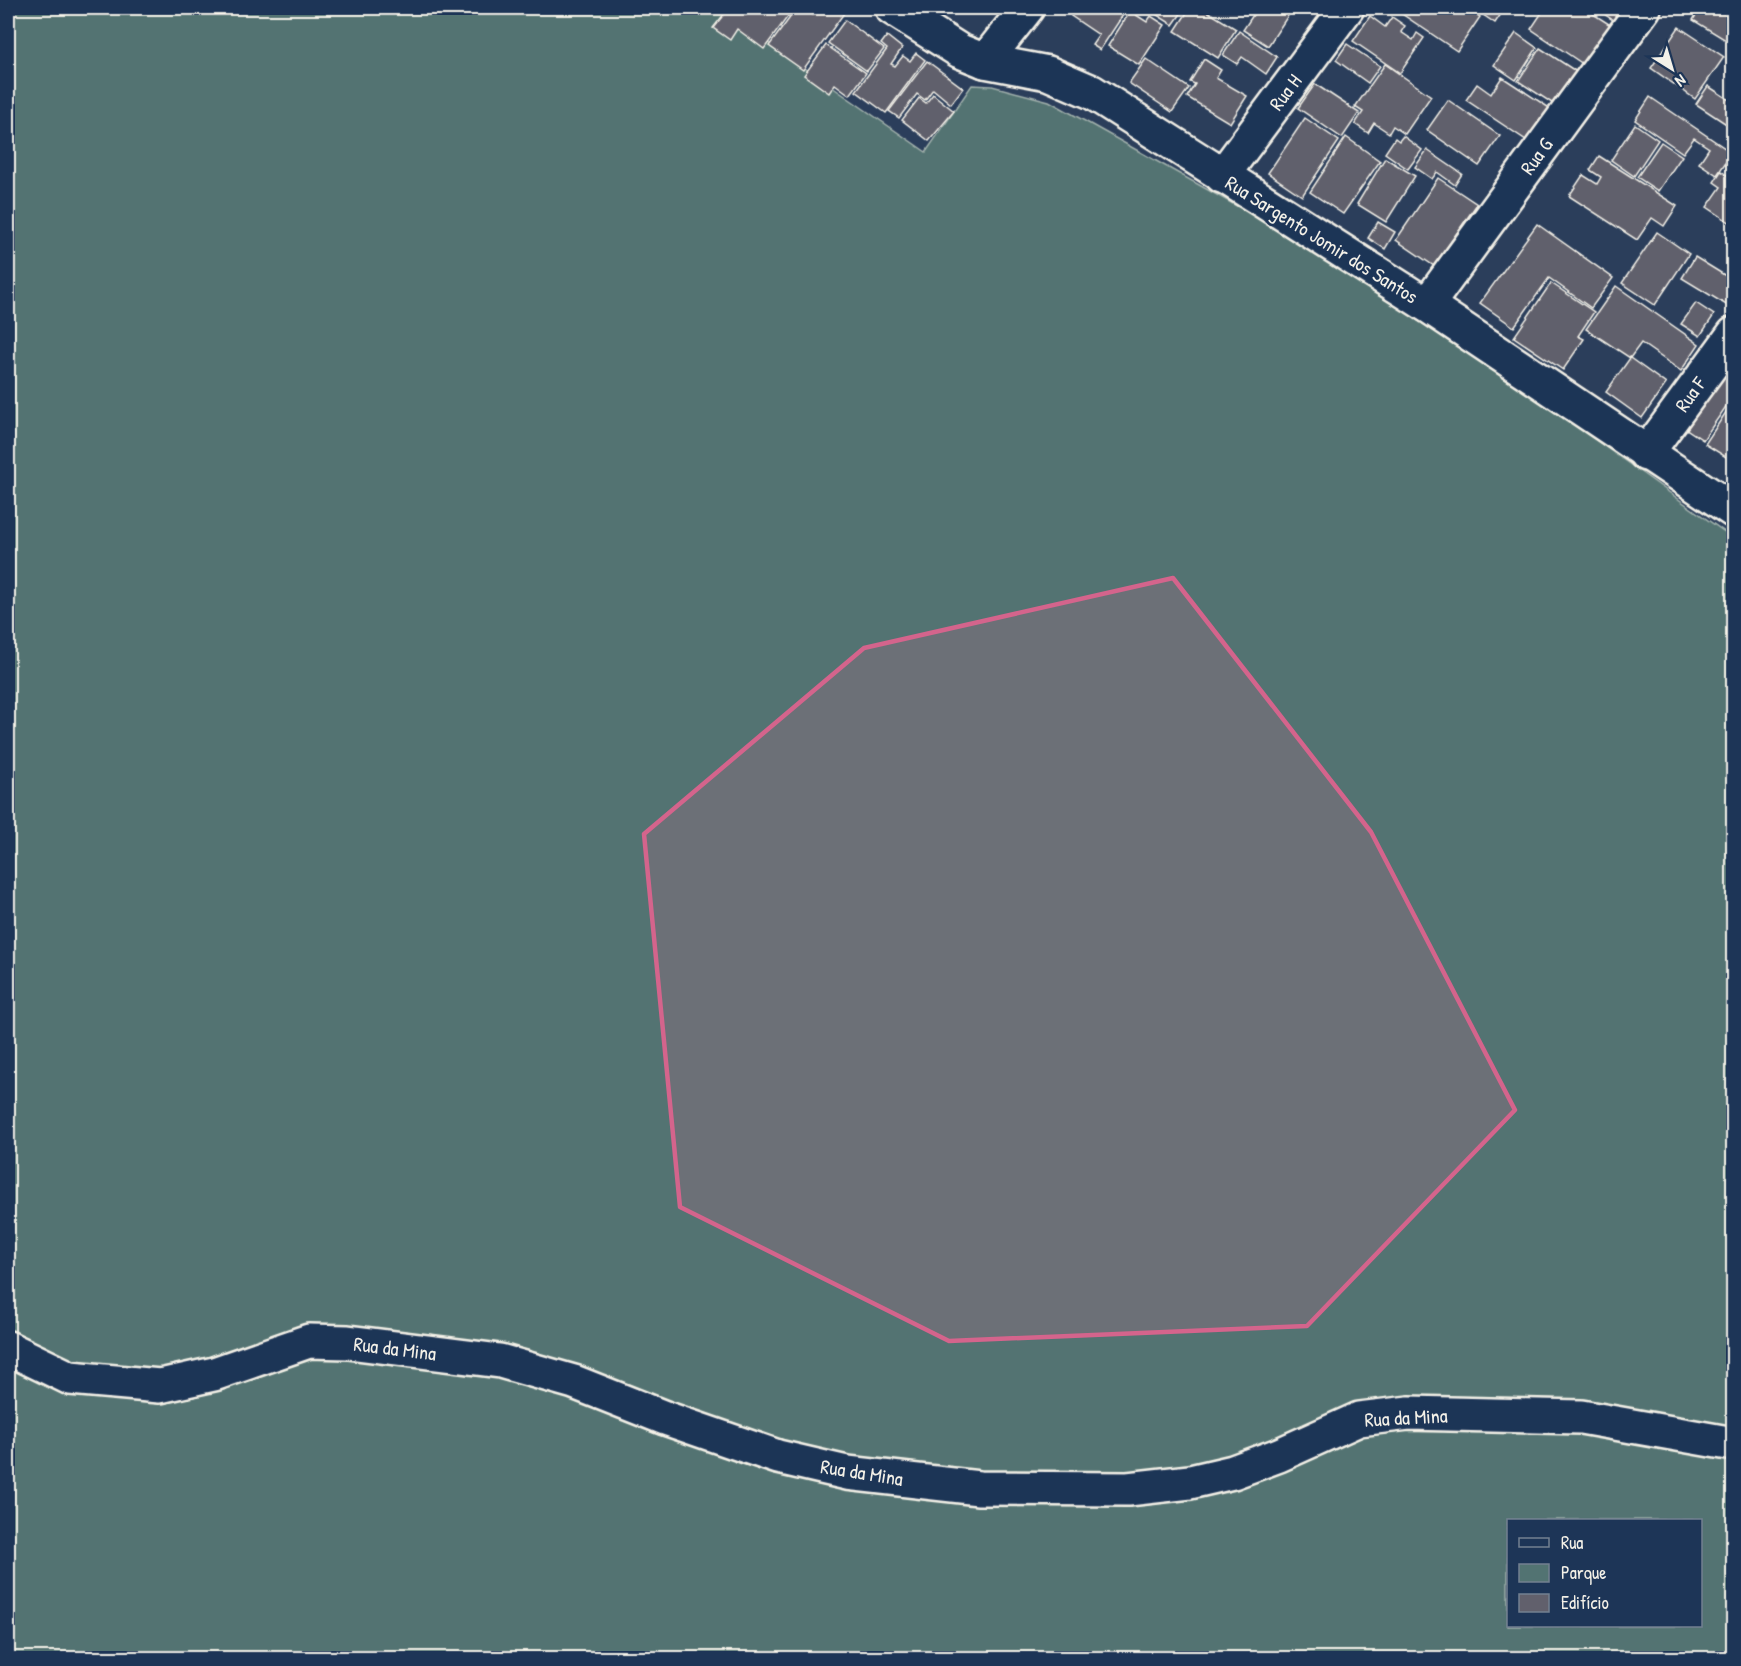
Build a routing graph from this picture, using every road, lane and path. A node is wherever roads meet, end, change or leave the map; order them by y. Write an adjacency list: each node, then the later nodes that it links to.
1 (892, 8): 5 (street, Rua Sargento Jomir dos Santos)
2 (1027, 8): 5 (street)
3 (1347, 8): 6 (street, Rua H)
4 (1644, 8): 7 (street, Rua G)
5 (985, 61): 6 (street, Rua Sargento Jomir dos Santos)
6 (1222, 176): 7 (street, Rua Sargento Jomir dos Santos)
7 (1427, 305): 9 (street, Rua Sargento Jomir dos Santos)
8 (1734, 334): 9 (street, Rua F)
9 (1646, 454): 10 (street, Rua Sargento Jomir dos Santos)
10 (1734, 511)
11 (8, 1348): 12 (street, Rua da Mina)
12 (1734, 1444)

